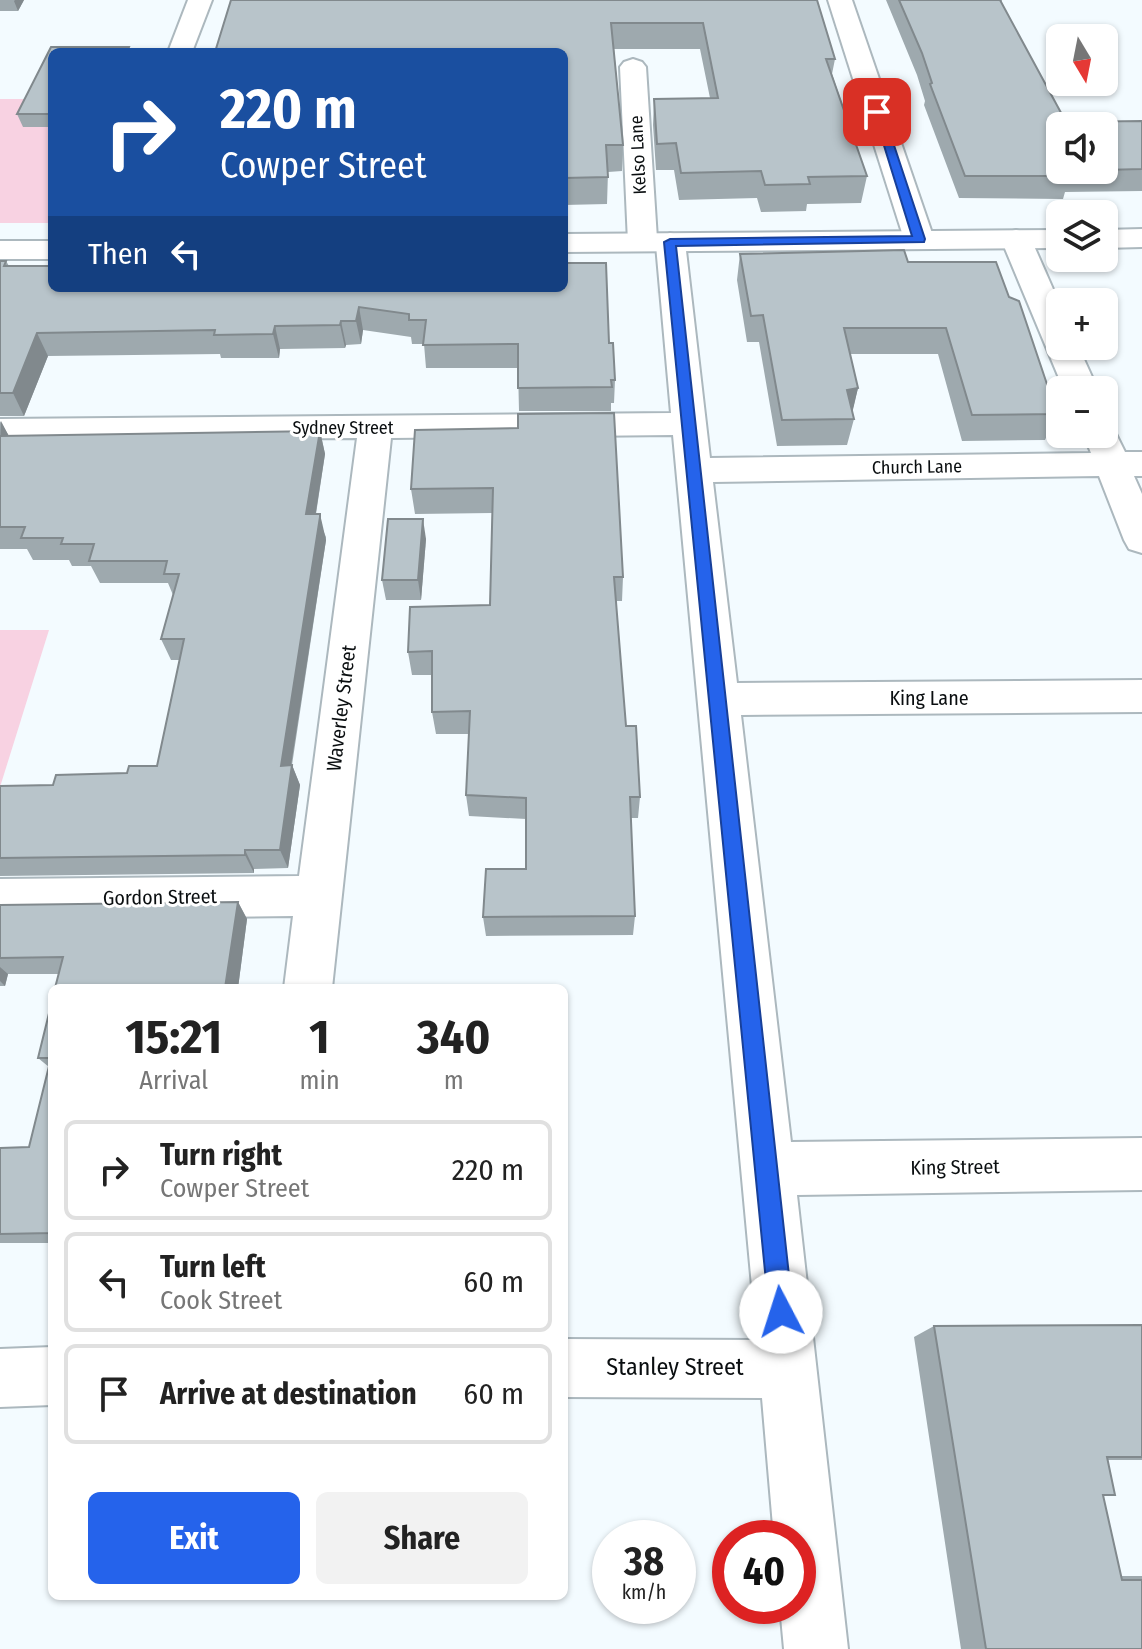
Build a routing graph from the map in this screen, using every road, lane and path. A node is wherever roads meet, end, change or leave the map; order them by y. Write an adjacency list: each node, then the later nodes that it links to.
1 (200, 0): 3 (street)
2 (840, 0): 6 (street)
3 (182, 48)
4 (633, 67): 10 (street, Kelso Lane)
5 (1142, 238): 9 (street)
6 (919, 239): 7 (street); 10 (street)
7 (1016, 239): 8 (street); 14 (street)
8 (1046, 239)
9 (1118, 239)
10 (656, 242): 11 (street); 15 (street, Kelso Lane)
11 (568, 243)
12 (0, 250): 13 (street)
13 (48, 250)
14 (1046, 309)
15 (687, 424): 16 (street, Sydney Street); 19 (street, Kelso Lane)
16 (375, 427): 17 (street, Sydney Street); 23 (street, Waverley Street)
17 (0, 430)
18 (1118, 454): 19 (street, Church Lane); 20 (street)
19 (692, 470): 22 (street, Kelso Lane)
20 (1142, 540)
21 (1142, 696): 22 (street, King Lane)
22 (717, 699): 27 (street, Kelso Lane)
23 (319, 896): 24 (street, Gordon Street); 25 (street, Waverley Street)
24 (0, 899)
25 (308, 984)
26 (1142, 1164): 27 (street, King Street)
27 (768, 1169): 29 (street, Kelso Lane)
28 (568, 1368): 29 (street, Stanley Street)
29 (786, 1369): 32 (street, Kelso Lane)
30 (48, 1376): 31 (street)
31 (0, 1378)
32 (816, 1649)

